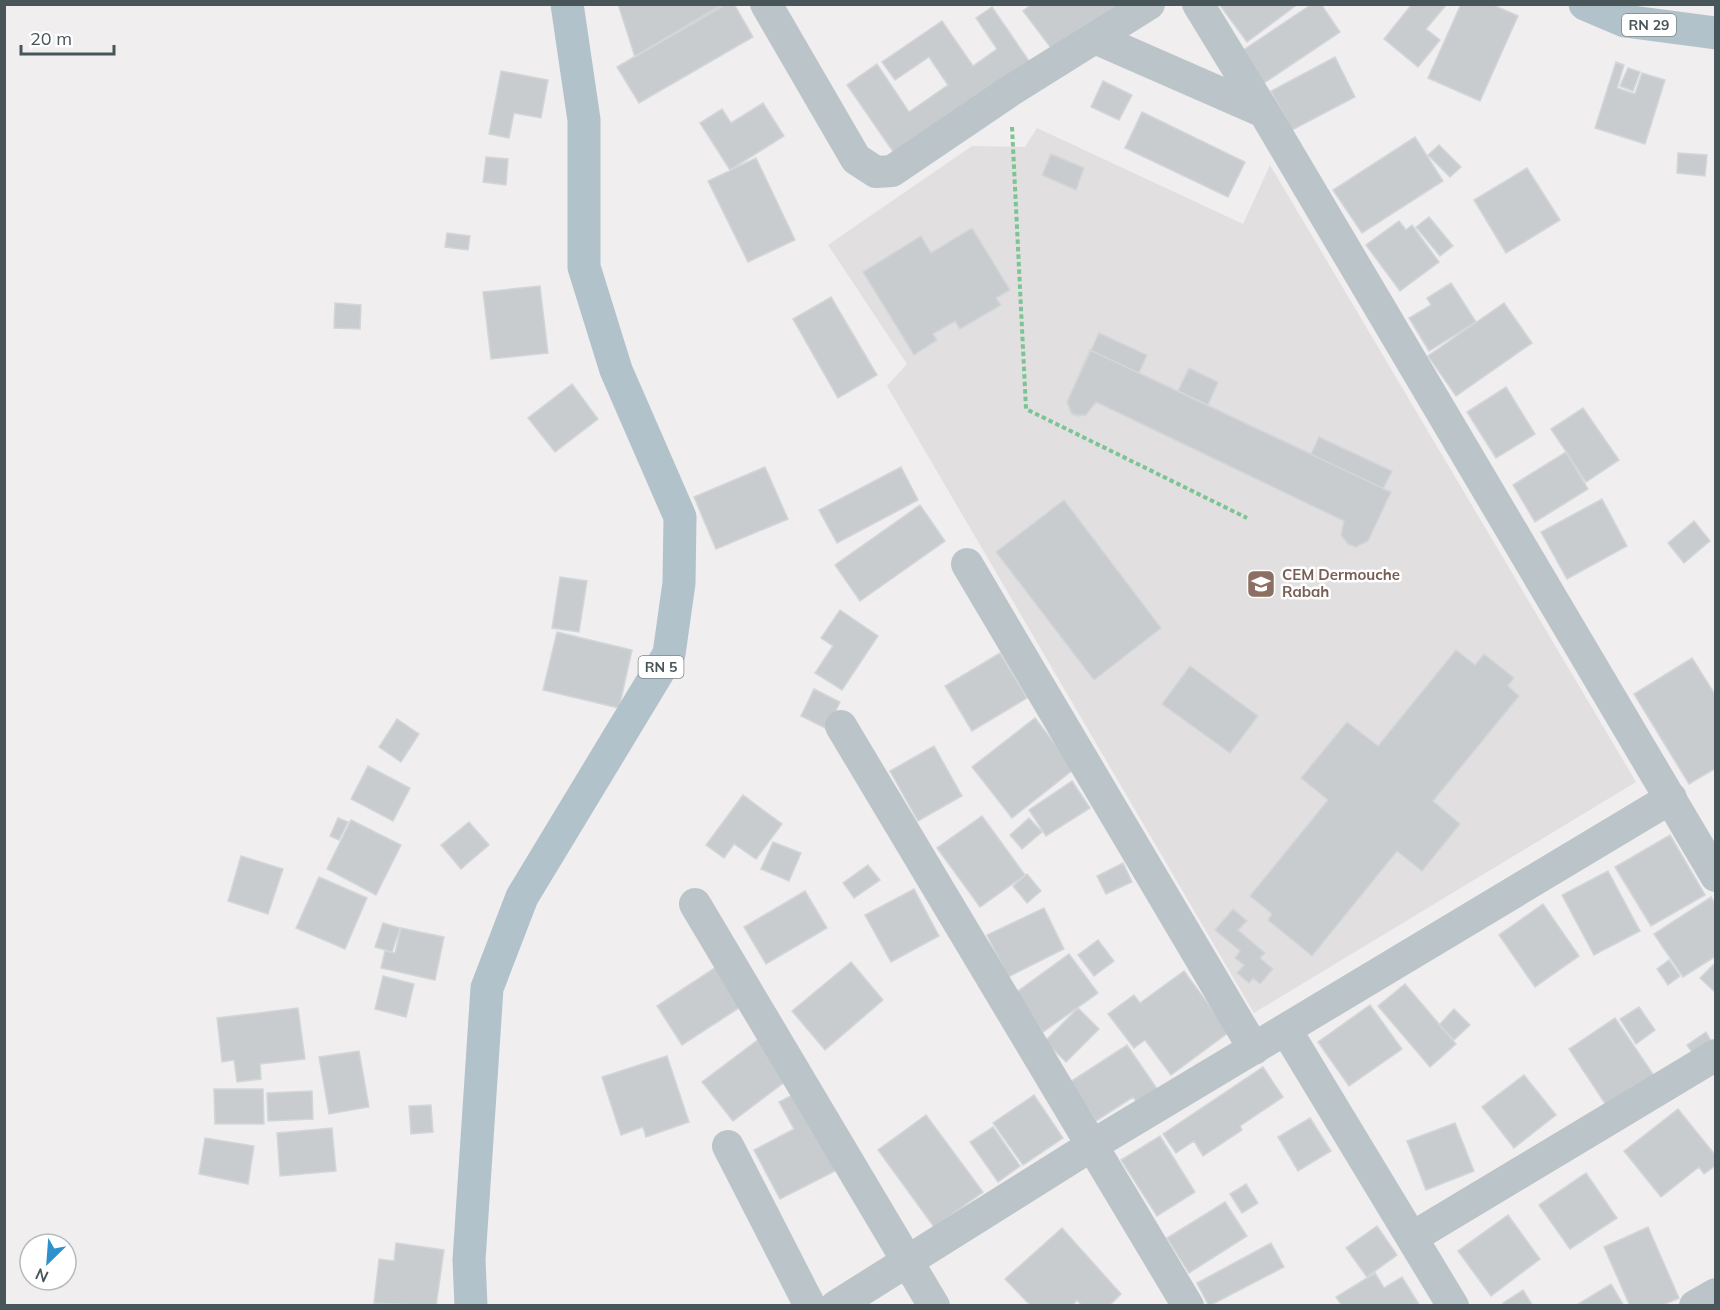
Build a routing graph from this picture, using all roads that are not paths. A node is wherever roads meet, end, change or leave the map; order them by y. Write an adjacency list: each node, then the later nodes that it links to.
1 (567, 4): 22 (main road, RN 5)
2 (766, 4): 7 (street)
3 (1149, 4): 7 (street)
4 (1198, 4): 8 (street)
5 (1585, 4): 6 (main road, RN 29)
6 (1716, 33)
7 (1095, 38): 8 (street)
8 (1264, 112): 11 (street)
9 (967, 564): 15 (street)
10 (841, 726): 18 (street)
11 (1671, 798): 12 (street); 14 (street)
12 (1716, 876)
13 (695, 904): 20 (street)
14 (1286, 1030): 15 (street); 19 (street)
15 (1254, 1049): 18 (street)
16 (1716, 1055): 19 (street)
17 (728, 1146): 23 (street)
18 (1091, 1146): 20 (street); 26 (street)
19 (1413, 1237): 27 (street)
20 (907, 1261): 24 (street); 25 (street)
21 (1716, 1294): 28 (street)
22 (471, 1305)
23 (810, 1305)
24 (836, 1305)
25 (934, 1305)
26 (1188, 1305)
27 (1453, 1305)
28 (1695, 1305)

